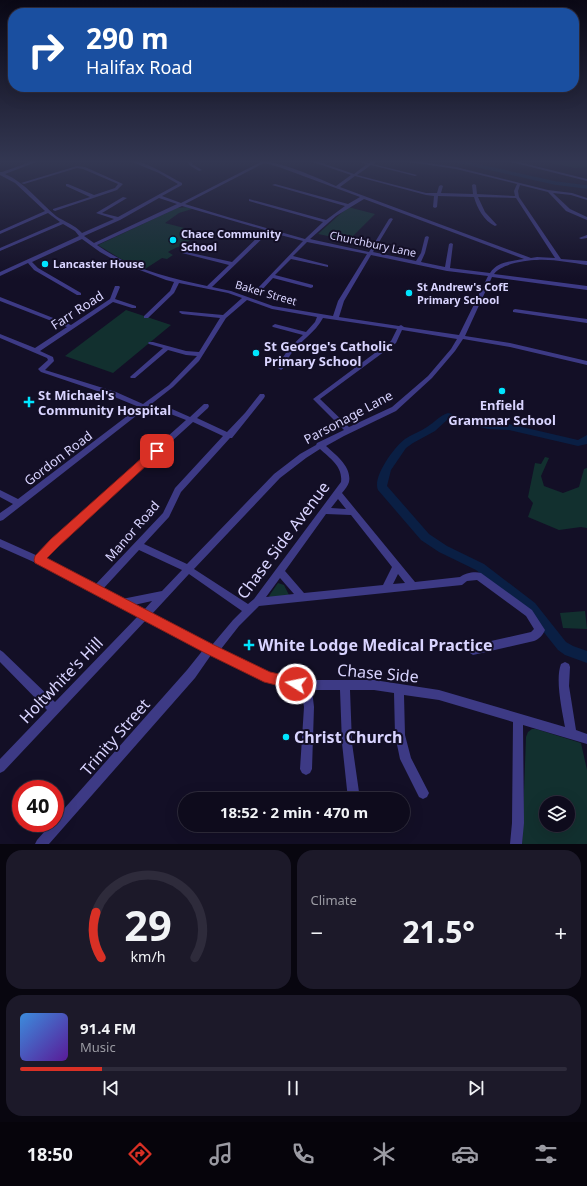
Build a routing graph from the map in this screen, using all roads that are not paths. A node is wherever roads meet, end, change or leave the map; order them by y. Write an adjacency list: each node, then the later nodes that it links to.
1 (36, 200): 20 (street, Baker Street)
2 (44, 200): 19 (street, Baker Street)
3 (84, 200): 19 (street)
4 (121, 200): 22 (street)
5 (152, 200): 22 (street)
6 (170, 200): 16 (street, Churchbury Lane)
7 (190, 200): 16 (street)
8 (252, 200): 26 (street)
9 (329, 200): 17 (street)
10 (356, 200): 17 (street)
11 (373, 200): 39 (street)
12 (436, 200): 18 (street)
13 (477, 200): 27 (street)
14 (520, 200): 43 (street)
15 (559, 200): 23 (street)
16 (183, 204): 28 (street, Churchbury Lane); 36 (street)
17 (346, 205): 26 (street)
18 (434, 207)
19 (55, 210): 21 (street)
20 (48, 211): 21 (street, Baker Street); 29 (street)
21 (58, 219): 25 (street, Baker Street)
22 (118, 219): 30 (street)
23 (587, 219)
24 (391, 220): 40 (street)
25 (64, 222): 30 (street, Baker Street); 37 (street)
26 (328, 222): 34 (street)
27 (495, 225)
28 (268, 230): 34 (street, Churchbury Lane); 48 (street)
29 (0, 233)
30 (82, 236): 36 (street, Baker Street); 44 (street)
31 (587, 236): 33 (street)
32 (427, 237): 46 (street)
33 (581, 238)
34 (305, 240): 40 (street, Churchbury Lane); 41 (street)
35 (451, 244): 50 (street)
36 (94, 246): 54 (street, Baker Street)
37 (0, 250)
38 (184, 252): 48 (street)
39 (514, 252): 42 (street); 45 (street)
40 (371, 254): 46 (street, Churchbury Lane); 70 (street)
41 (289, 257): 49 (street); 52 (street)
42 (531, 259): 43 (street); 45 (street, Parsonage Lane)
43 (559, 260): 47 (street)
44 (28, 261): 51 (street); 60 (street)
45 (514, 262): 53 (street, Parsonage Lane)
46 (418, 263): 50 (street, Churchbury Lane)
47 (587, 263)
48 (232, 264): 57 (street)
49 (326, 266)
50 (447, 269): 53 (street, Churchbury Lane)
51 (0, 274)
52 (272, 276): 55 (street); 59 (street)
53 (490, 276): 58 (street, Churchbury Lane); 77 (street, Parsonage Lane)
54 (177, 282): 57 (street, Baker Street); 68 (street)
55 (311, 286)
56 (117, 287): 63 (street)
57 (208, 288): 61 (street, Baker Street)
58 (587, 288)
59 (259, 290)
60 (79, 294)
61 (246, 298): 67 (street, Baker Street); 69 (street, Gordon Road)
62 (0, 299): 73 (street)
63 (112, 300): 64 (street, Farr Road); 73 (street, Farr Road)
64 (134, 307)
65 (515, 311): 71 (street)
66 (182, 312): 69 (street)
67 (321, 315): 70 (street, Baker Street); 75 (street)
68 (146, 317)
69 (224, 317): 81 (street, Gordon Road)
70 (336, 317): 74 (street, Baker Street)
71 (587, 321)
72 (275, 326): 75 (street)
73 (71, 327): 80 (street, Farr Road)
74 (401, 327): 77 (street, Baker Street); 90 (street)
75 (306, 334): 83 (street)
76 (0, 336): 80 (street)
77 (461, 337): 82 (street, Baker Street); 90 (street, Parsonage Lane)
78 (151, 343): 79 (street)
79 (167, 348): 81 (street); 84 (street)
80 (35, 351): 87 (street)
81 (201, 354): 87 (street, Gordon Road)
82 (587, 363)
83 (281, 368)
84 (133, 377)
85 (262, 396): 91 (street, Manor Road)
86 (206, 406): 89 (street)
87 (145, 407): 95 (street, Gordon Road)
88 (170, 411): 89 (street)
89 (192, 420): 91 (street); 101 (street)
90 (345, 428): 92 (street, Parsonage Lane)
91 (229, 436): 100 (street, Manor Road)
92 (320, 445): 94 (street, Chase Side Avenue); 103 (street, Parsonage Lane)
93 (0, 493): 95 (street)
94 (338, 493): 96 (street, Chase Side Avenue); 97 (street)
95 (18, 504): 98 (street, Gordon Road)
96 (324, 511): 97 (street); 104 (street, Chase Side Avenue)
97 (353, 512): 102 (street)
98 (0, 518)
99 (0, 543): 101 (street, Chase Side)
100 (139, 546): 103 (street); 106 (street, Manor Road)
101 (39, 560): 106 (street, Chase Side)
102 (397, 566): 105 (street); 107 (street)
103 (188, 569): 108 (street, Parsonage Lane); 112 (street)
104 (280, 571): 109 (street); 110 (street, Chase Side Avenue)
105 (414, 586): 107 (street); 115 (street)
106 (97, 589): 111 (street, Chase Side)
107 (386, 589): 109 (street)
108 (165, 594): 111 (street); 113 (street, Parsonage Lane)
109 (302, 597): 110 (street)
110 (257, 602): 112 (street, Chase Side Avenue)
111 (122, 603): 113 (street, Chase Side)
112 (248, 610): 114 (street, Chase Side Avenue)
113 (145, 616): 114 (street, Chase Side); 121 (street, Holtwhite's Hill)
114 (211, 650): 118 (street, Chase Side); 129 (street, Trinity Street)
115 (474, 650)
116 (0, 655): 121 (street)
117 (565, 667): 123 (street)
118 (306, 685): 119 (street, Chase Side); 126 (street)
119 (345, 686): 120 (street, Chase Side); 127 (street)
120 (399, 689): 122 (street, Chase Side); 128 (street)
121 (55, 710): 125 (street, Holtwhite's Hill)
122 (518, 718): 123 (street, Chase Side); 130 (street)
123 (571, 734): 124 (street, Chase Side)
124 (587, 739)
125 (0, 767)
126 (306, 769)
127 (353, 792)
128 (423, 793)
129 (42, 844)
130 (516, 844)

